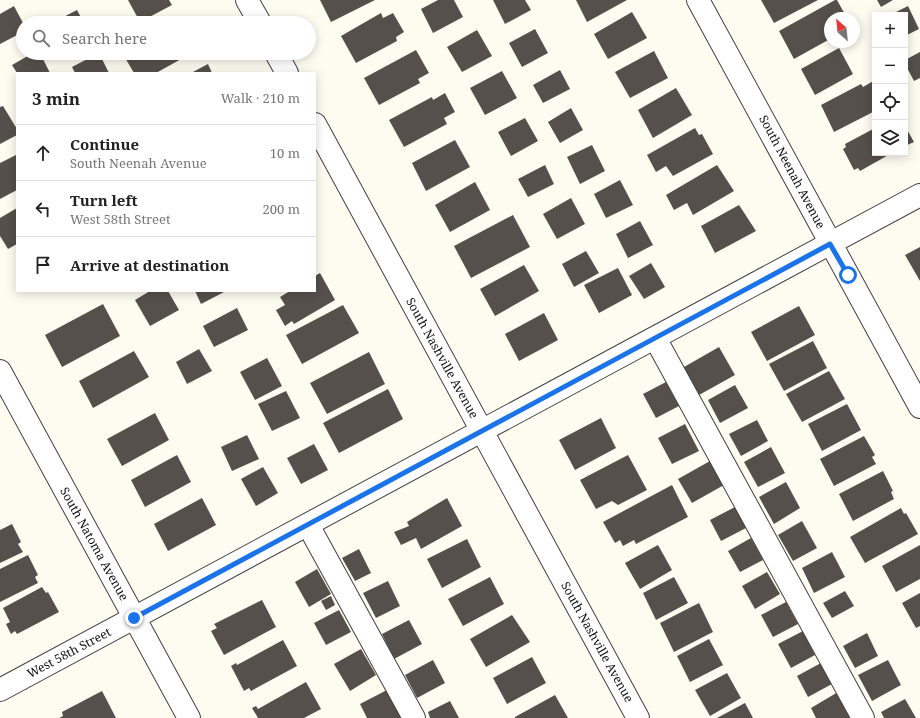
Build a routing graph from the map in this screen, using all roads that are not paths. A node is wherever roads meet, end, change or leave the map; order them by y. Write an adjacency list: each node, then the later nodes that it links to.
1 (247, 0): 3 (street)
2 (698, 0): 8 (street, South Neenah Avenue)
3 (256, 16)
4 (280, 60): 5 (street)
5 (286, 72)
6 (316, 126): 12 (street, South Nashville Avenue)
7 (920, 195): 8 (street, West 58th Street)
8 (830, 244): 9 (street, West 58th Street); 11 (street, South Neenah Avenue)
9 (655, 338): 12 (street, West 58th Street); 19 (street)
10 (0, 371): 14 (street, South Natoma Avenue)
11 (920, 407)
12 (482, 432): 13 (street, West 58th Street); 18 (street, South Nashville Avenue)
13 (308, 525): 14 (street, West 58th Street); 17 (street)
14 (134, 618): 15 (street, West 58th Street); 16 (street, South Natoma Avenue)
15 (0, 690)
16 (189, 718)
17 (414, 718)
18 (638, 718)
19 (863, 718)

